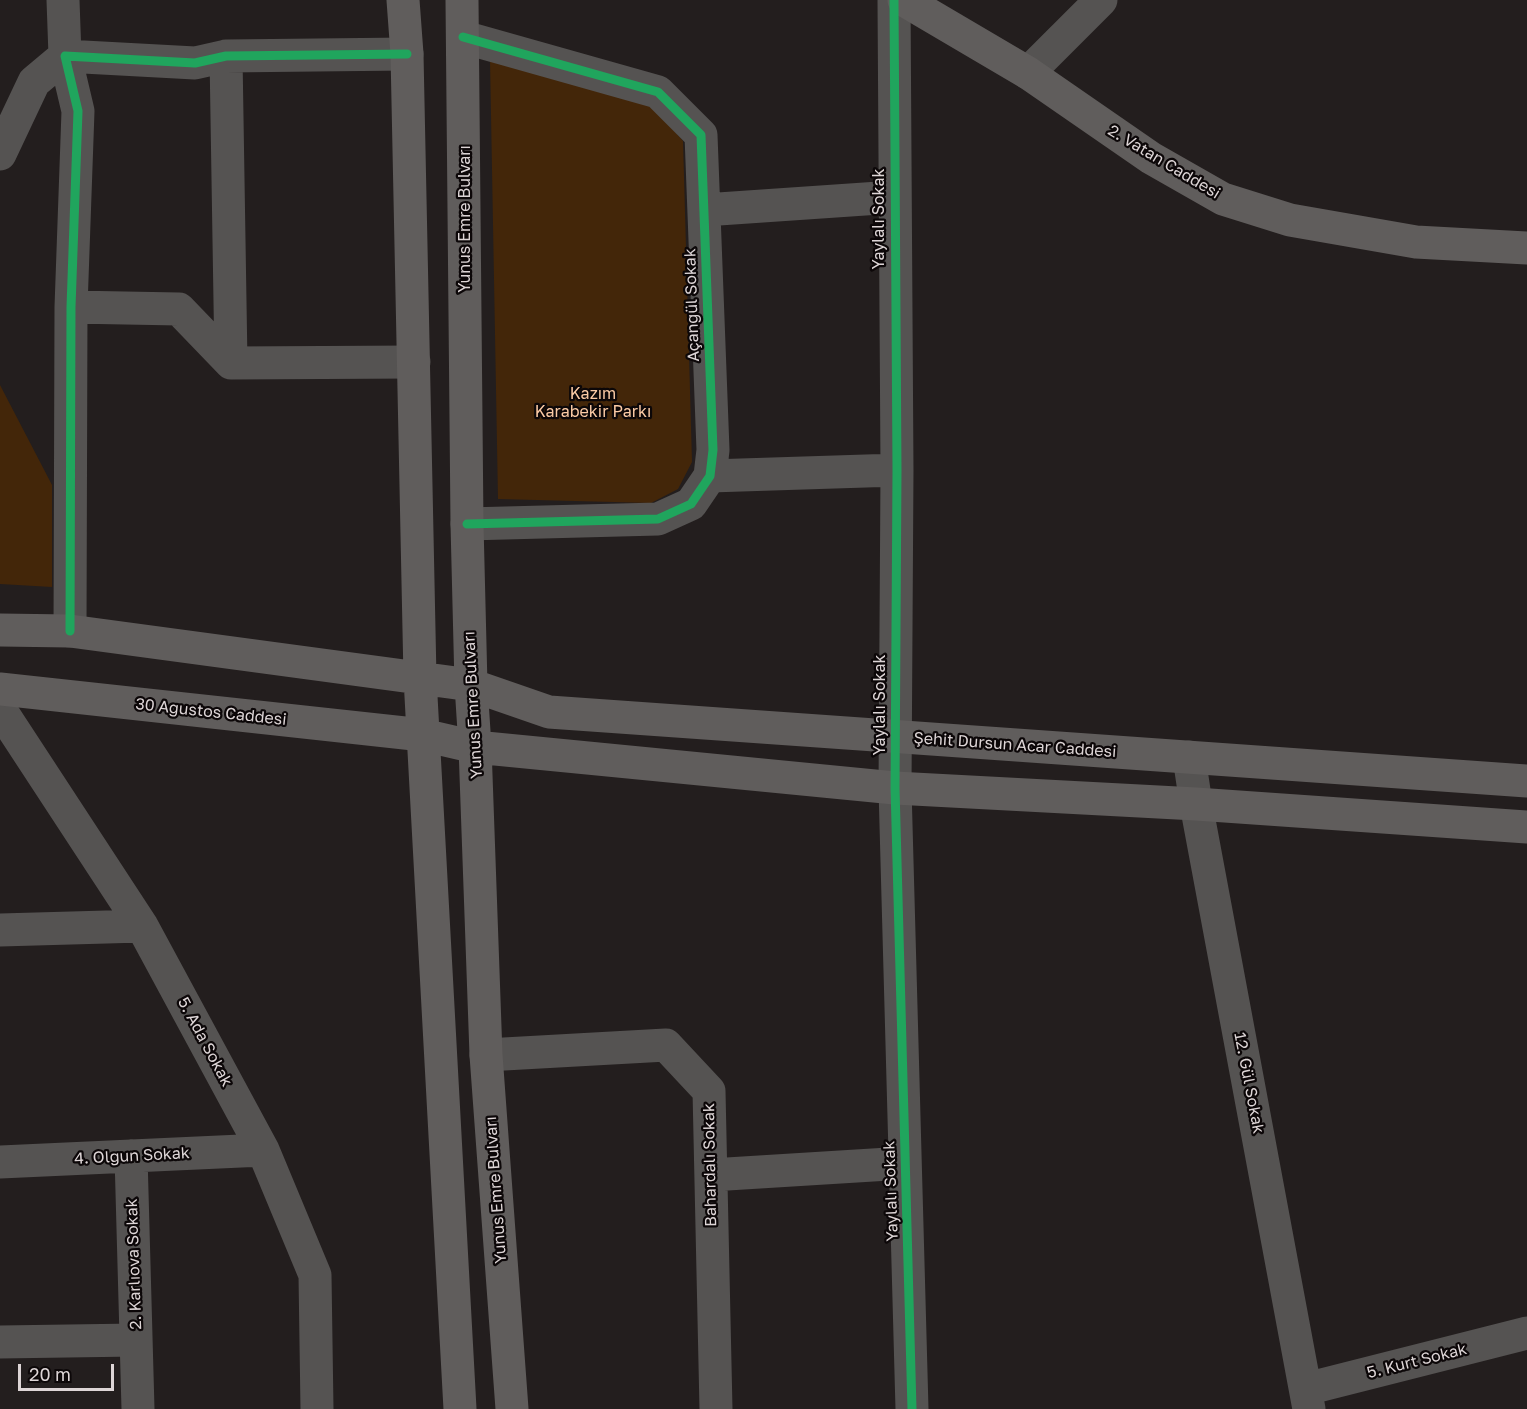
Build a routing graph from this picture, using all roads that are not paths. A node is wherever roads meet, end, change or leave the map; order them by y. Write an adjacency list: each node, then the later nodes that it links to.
1 (63, 0): 9 (street)
2 (403, 0): 8 (main road)
3 (462, 0): 7 (main road, Yunus Emre Bulvarı)
4 (894, 0): 13 (street, Yaylalı Sokak)
5 (904, 0): 11 (main road, 2. Vatan Caddesi)
6 (1101, 0): 11 (street)
7 (463, 37): 14 (street, Açangül Sokak); 21 (main road, Yunus Emre Bulvarı)
8 (406, 54): 10 (street); 17 (main road)
9 (65, 56): 10 (street); 12 (street); 16 (street)
10 (226, 56): 18 (street)
11 (1028, 73): 15 (main road, 2. Vatan Caddesi)
12 (0, 153)
13 (894, 197): 14 (street); 19 (street, Yaylalı Sokak)
14 (704, 210): 20 (street, Açangül Sokak)
15 (1527, 248)
16 (71, 307): 18 (street); 23 (street)
17 (414, 362): 18 (street); 24 (main road)
18 (231, 363)
19 (897, 470): 20 (street); 29 (street, Yaylalı Sokak)
20 (710, 476): 21 (street, Açangül Sokak)
21 (467, 524): 25 (main road, Yunus Emre Bulvarı)
22 (0, 630): 23 (main road)
23 (70, 632): 24 (main road)
24 (420, 678): 25 (main road, Şehit Dursun Acar Caddesi); 28 (main road)
25 (471, 685): 29 (main road, Şehit Dursun Acar Caddesi); 30 (main road, Yunus Emre Bulvarı)
26 (0, 689): 28 (main road, 30 Ağustos Caddesi)
27 (0, 709): 36 (street, 5. Ada Sokak)
28 (423, 735): 30 (main road, 30 Ağustos Caddesi); 50 (main road)
29 (895, 737): 31 (main road, Şehit Dursun Acar Caddesi); 33 (street, Yaylalı Sokak)
30 (475, 747): 33 (main road); 38 (main road, Yunus Emre Bulvarı)
31 (1189, 757): 32 (main road, Şehit Dursun Acar Caddesi); 34 (street, 12. Gül Sokak)
32 (1527, 781)
33 (895, 788): 34 (main road); 42 (street, Yaylalı Sokak)
34 (1196, 804): 35 (main road); 47 (street, 12. Gül Sokak)
35 (1527, 827)
36 (142, 926): 37 (street); 39 (street, 5. Ada Sokak)
37 (0, 930)
38 (486, 1055): 43 (street, Bahardalı Sokak); 51 (main road, Yunus Emre Bulvarı)
39 (263, 1150): 40 (street, 4. Olgun Sokak); 49 (street, 5. Ada Sokak)
40 (131, 1156): 41 (street, 4. Olgun Sokak); 45 (street, 2. Karlıova Sokak)
41 (0, 1162)
42 (905, 1163): 43 (street); 53 (street, Yaylalı Sokak)
43 (711, 1174): 52 (street, Bahardalı Sokak)
44 (1527, 1333): 47 (street, 5. Kurt Sokak)
45 (136, 1340): 46 (street); 48 (street, 2. Karlıova Sokak)
46 (0, 1342)
47 (1308, 1399)
48 (138, 1409)
49 (317, 1409)
50 (460, 1409)
51 (512, 1409)
52 (716, 1409)
53 (912, 1409)

